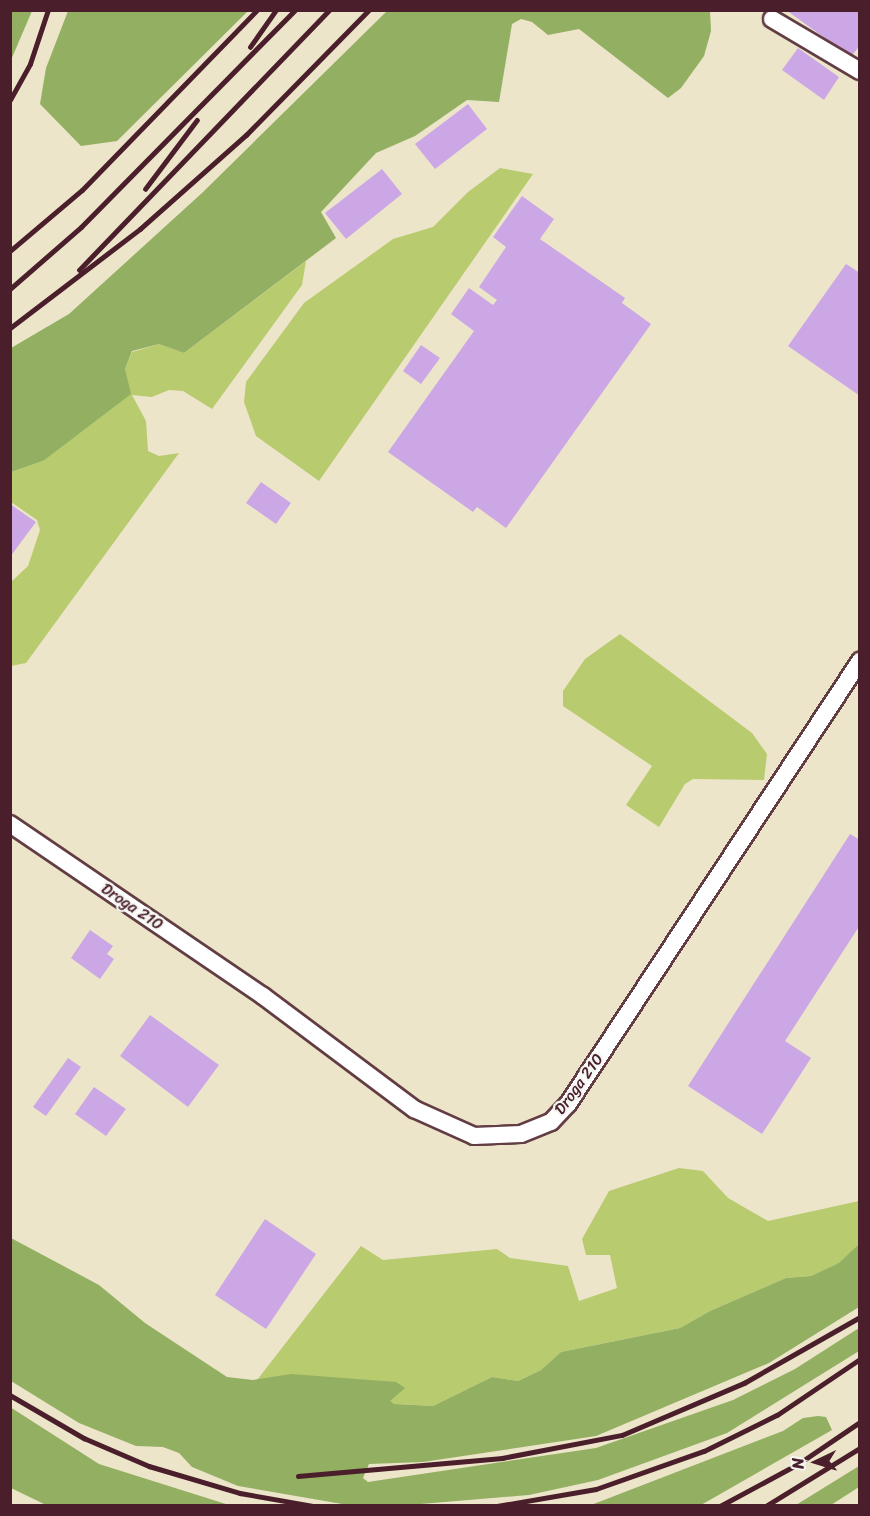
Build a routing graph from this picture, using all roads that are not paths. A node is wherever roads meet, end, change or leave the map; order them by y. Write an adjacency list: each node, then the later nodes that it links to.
1 (772, 19): 2 (lane)
2 (860, 71)
3 (860, 662): 4 (lane, Droga 210)
4 (10, 824)

